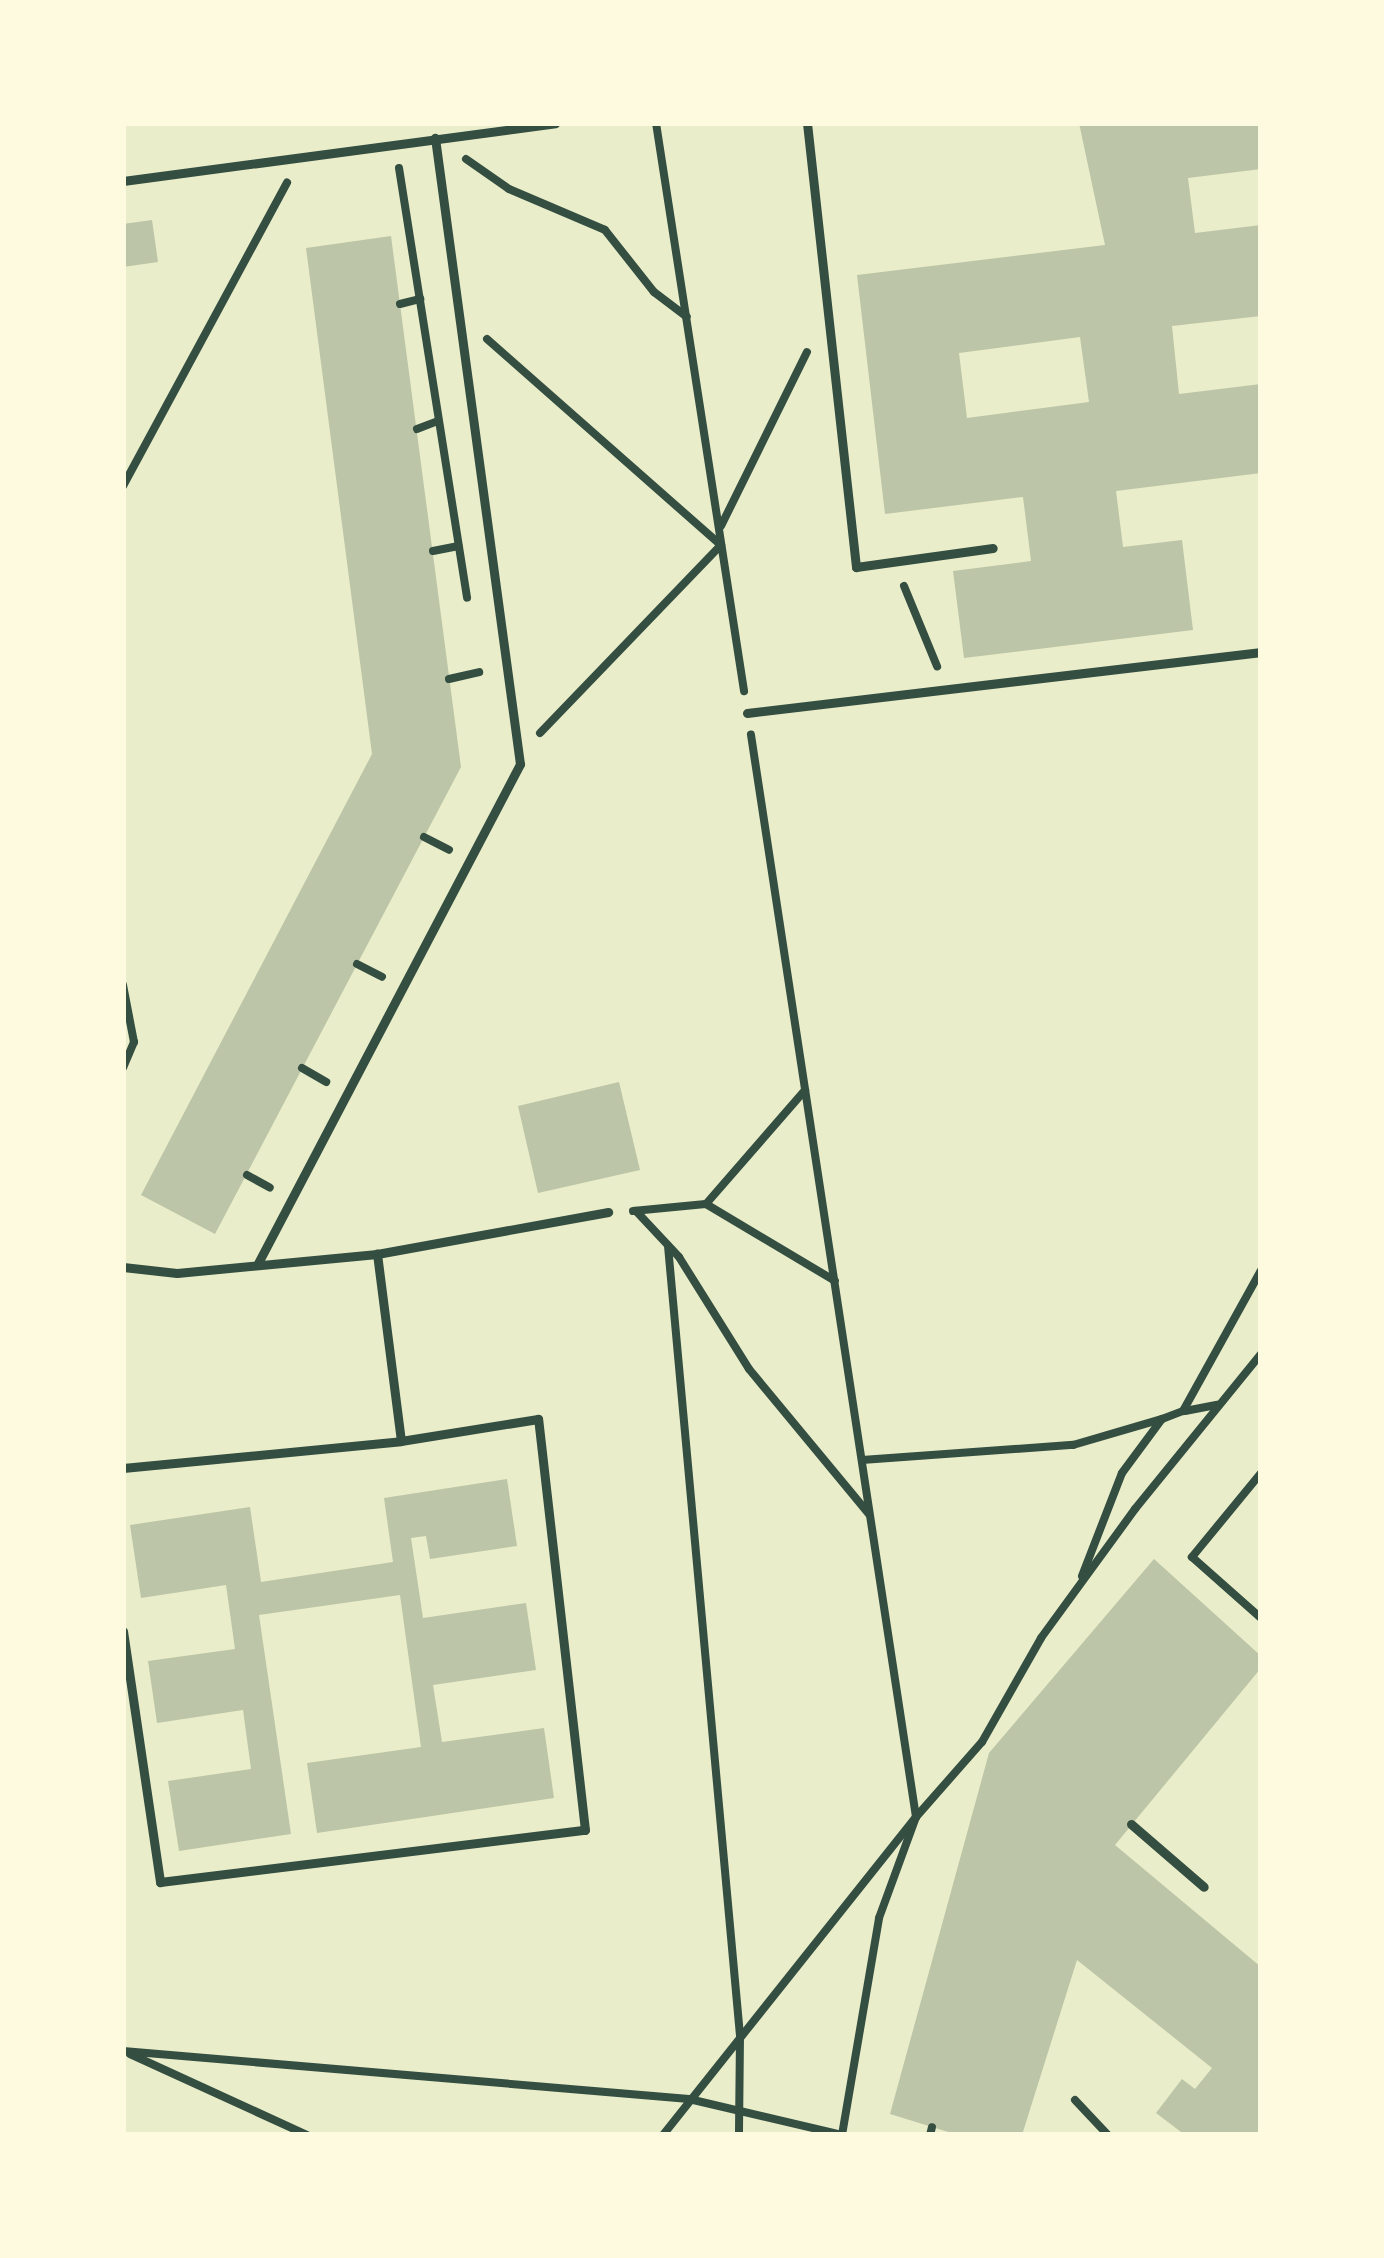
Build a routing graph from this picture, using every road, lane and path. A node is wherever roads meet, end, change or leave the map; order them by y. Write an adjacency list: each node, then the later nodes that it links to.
1 (555, 123): 4 (lane)
2 (656, 123): 13 (path)
3 (807, 123): 11 (lane)
4 (435, 138): 5 (lane); 12 (lane)
5 (394, 143): 6 (lane); 9 (path)
6 (302, 156): 7 (lane); 16 (path)
7 (123, 181)
8 (509, 189): 13 (path)
9 (419, 299): 10 (path); 14 (path)
10 (400, 304)
11 (826, 311): 17 (path); 22 (lane)
12 (459, 315): 18 (path); 31 (lane)
13 (686, 317): 17 (path)
14 (439, 421): 15 (path); 19 (path)
15 (417, 429)
16 (123, 486)
17 (720, 528): 18 (path)
18 (722, 544): 30 (path); 31 (path)
19 (459, 546): 21 (path); 23 (path)
20 (993, 548): 22 (lane)
21 (433, 551)
22 (900, 561): 28 (path)
23 (469, 609)
24 (476, 651): 26 (path)
25 (1261, 652): 28 (lane)
26 (479, 672): 27 (path); 29 (path)
27 (449, 679)
28 (947, 688): 30 (lane)
29 (482, 691)
30 (747, 713): 45 (path)
31 (519, 754): 56 (lane)
32 (461, 830): 34 (path)
33 (424, 836): 34 (path)
34 (451, 850): 35 (path)
35 (441, 868)
36 (392, 959): 38 (path)
37 (357, 964): 38 (path)
38 (382, 977): 40 (path)
39 (123, 985): 42 (path)
40 (371, 998)
41 (338, 1061): 44 (path)
42 (123, 1068)
43 (302, 1068): 44 (path)
44 (326, 1082): 46 (path)
45 (805, 1090): 50 (path); 59 (path)
46 (317, 1100)
47 (279, 1170): 49 (path)
48 (247, 1175): 49 (path)
49 (270, 1188): 51 (path)
50 (706, 1204): 52 (path); 59 (path)
51 (259, 1208)
52 (636, 1211): 53 (path); 54 (path)
53 (608, 1212): 55 (lane)
54 (668, 1246): 68 (path); 75 (path)
55 (377, 1254): 56 (lane); 64 (lane)
56 (256, 1265): 57 (lane)
57 (123, 1267)
58 (1261, 1270): 62 (path)
59 (835, 1281): 65 (path)
60 (1261, 1354): 61 (path)
61 (1220, 1405): 62 (path); 69 (path)
62 (1183, 1412): 63 (path)
63 (1162, 1419): 65 (path); 69 (path)
64 (400, 1441): 66 (lane); 71 (lane)
65 (862, 1460): 68 (path)
66 (123, 1468)
67 (1261, 1473): 70 (path)
68 (870, 1515): 72 (path)
69 (1077, 1589): 72 (path)
70 (1261, 1618)
71 (123, 1631)
72 (916, 1817): 75 (path); 79 (path)
73 (1132, 1824): 74 (lane)
74 (1204, 1887)
75 (740, 2036): 77 (path); 79 (path)
76 (123, 2051): 77 (path); 80 (path)
77 (689, 2099): 79 (path); 81 (path)
78 (1075, 2100): 83 (path)
79 (736, 2112): 82 (path)
80 (308, 2135)
81 (663, 2135)
82 (739, 2135)
83 (1108, 2135)

